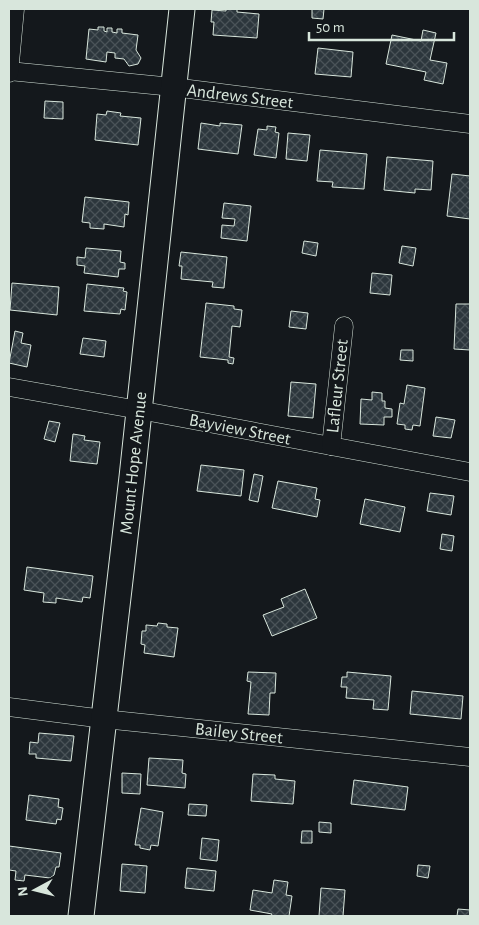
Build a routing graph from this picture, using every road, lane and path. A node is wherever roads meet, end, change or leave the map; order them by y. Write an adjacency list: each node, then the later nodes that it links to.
1 (15, 9): 3 (street)
2 (182, 9): 4 (main road, Mount Hope Avenue)
3 (9, 72): 4 (street, Andrews Street)
4 (173, 87): 5 (street, Andrews Street); 8 (main road, Mount Hope Avenue)
5 (470, 124)
6 (344, 326): 9 (street, Lafleur Street)
7 (9, 387): 8 (street, Bayview Street)
8 (139, 410): 9 (street, Bayview Street); 12 (main road, Mount Hope Avenue)
9 (331, 446): 10 (street, Bayview Street)
10 (470, 472)
11 (9, 707): 12 (street, Bailey Street)
12 (104, 719): 13 (street, Bailey Street); 14 (main road, Mount Hope Avenue)
13 (470, 757)
14 (81, 916)

